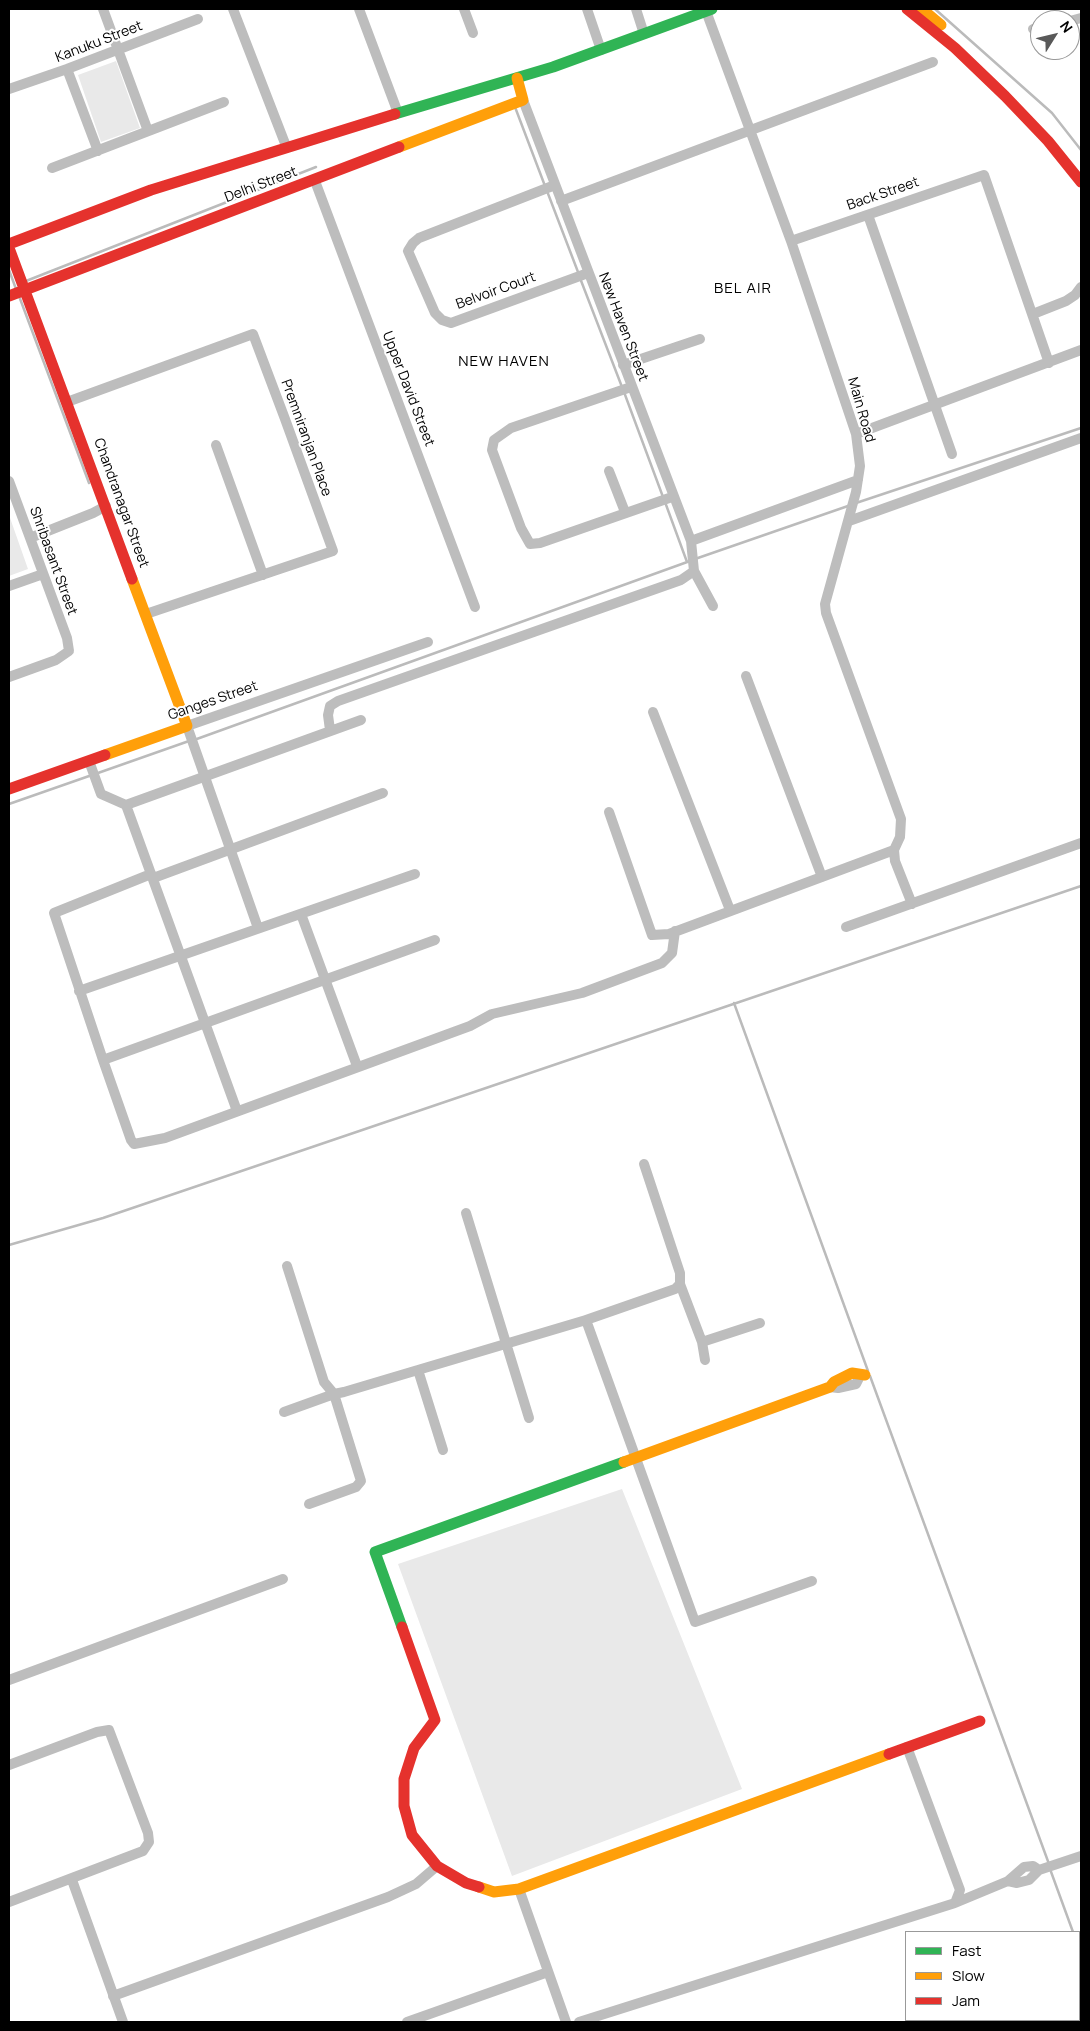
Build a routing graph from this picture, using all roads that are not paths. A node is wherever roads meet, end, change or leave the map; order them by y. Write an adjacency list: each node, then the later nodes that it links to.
1 (103, 9): 15 (street)
2 (232, 9): 26 (street)
3 (358, 9): 23 (street)
4 (464, 9): 13 (street)
5 (587, 9): 16 (street)
6 (636, 9): 14 (street)
7 (907, 9): 31 (street)
8 (922, 9): 29 (street)
9 (1080, 9): 11 (street)
10 (709, 10): 14 (street, Delhi Street); 25 (street, Main Road)
11 (1081, 17)
12 (198, 19): 15 (street, Kanuku Street)
13 (473, 33)
14 (644, 34): 16 (street, Delhi Street)
15 (118, 49): 18 (street, Kanuku Street); 24 (street)
16 (600, 50): 19 (street, Delhi Street)
17 (933, 62): 25 (street)
18 (67, 69): 20 (street, Kanuku Street); 27 (street)
19 (517, 78): 21 (street); 23 (street, Delhi Street)
20 (9, 89)
21 (521, 101): 30 (street, Delhi Street); 32 (street, New Haven Street)
22 (224, 102): 24 (street)
23 (398, 113): 26 (street, Delhi Street)
24 (148, 131): 27 (street)
25 (749, 131): 33 (street); 35 (street, Main Road)
26 (286, 146): 36 (street, Delhi Street)
27 (98, 151): 28 (street)
28 (52, 168)
29 (1081, 170)
30 (315, 181): 39 (street, Delhi Street); 69 (street, Upper David Street)
31 (1081, 182)
32 (555, 186): 33 (street, New Haven Street); 38 (street, Belvoir Court)
33 (561, 201): 38 (street, New Haven Street)
34 (868, 215): 35 (street, Back Street); 42 (street, Back Street); 49 (street)
35 (791, 242): 50 (street, Main Road)
36 (9, 244)
37 (9, 248): 39 (street, Chandranagar Street)
38 (588, 273): 46 (street, New Haven Street)
39 (23, 286): 41 (street, Delhi Street); 48 (street, Chandranagar Street)
40 (1081, 287): 42 (street)
41 (10, 296)
42 (1033, 314): 45 (street)
43 (700, 339): 46 (street)
44 (1081, 350): 45 (street)
45 (1049, 363): 49 (street)
46 (623, 366): 47 (street, New Haven Street)
47 (626, 388): 58 (street, New Haven Street); 60 (street)
48 (68, 402): 59 (street, Chandranagar Street); 66 (street, Premniranjan Place)
49 (934, 404): 50 (street); 53 (street)
50 (856, 434): 55 (street, Main Road)
51 (1081, 438): 61 (street)
52 (216, 446): 66 (street)
53 (952, 454)
54 (609, 472): 60 (street)
55 (858, 480): 61 (street, Main Road); 63 (street)
56 (9, 481): 57 (street, Shribasant Street)
57 (12, 498): 62 (street, Shribasant Street)
58 (669, 498): 60 (street); 63 (street, New Haven Street)
59 (100, 509): 62 (street); 70 (street, Chandranagar Street)
60 (625, 512)
61 (849, 520): 86 (street, Main Road)
62 (30, 538): 65 (street, Shribasant Street)
63 (692, 546): 64 (street, New Haven Street)
64 (694, 567): 68 (street); 77 (street)
65 (43, 574): 67 (street); 73 (street, Shribasant Street)
66 (263, 574): 70 (street, Premniranjan Place)
67 (9, 586)
68 (713, 606)
69 (475, 607)
70 (146, 614): 76 (street, Chandranagar Street)
71 (428, 642): 76 (street, Ganges Street)
72 (746, 676): 89 (street)
73 (9, 678)
74 (653, 712): 91 (street)
75 (360, 720): 77 (street)
76 (187, 726): 78 (street, Ganges Street); 79 (street)
77 (330, 730): 79 (street)
78 (92, 770): 80 (street, Ganges Street); 82 (street)
79 (205, 777): 82 (street); 85 (street)
80 (9, 789)
81 (383, 793): 85 (street)
82 (126, 805): 88 (street)
83 (609, 812): 95 (street)
84 (1081, 843): 90 (street)
85 (230, 849): 88 (street); 94 (street)
86 (894, 850): 89 (street); 90 (street)
87 (415, 874): 92 (street)
88 (152, 875): 97 (street); 99 (street)
89 (822, 877): 91 (street)
90 (912, 904): 93 (street)
91 (730, 910): 95 (street)
92 (301, 914): 94 (street); 98 (street)
93 (846, 926)
94 (258, 928): 97 (street)
95 (675, 932): 102 (street)
96 (435, 940): 98 (street)
97 (180, 955): 99 (street); 100 (street)
98 (325, 978): 100 (street); 102 (street)
99 (79, 991): 101 (street)
100 (205, 1023): 101 (street); 103 (street)
101 (103, 1060): 103 (street)
102 (358, 1066): 103 (street)
103 (237, 1111)
104 (644, 1164): 107 (street)
105 (466, 1213): 111 (street)
106 (287, 1266): 115 (street)
107 (680, 1284): 108 (street); 110 (street)
108 (586, 1320): 111 (street); 119 (street)
109 (760, 1323): 110 (street)
110 (702, 1342): 112 (street)
111 (505, 1344): 113 (street); 117 (street)
112 (706, 1360)
113 (418, 1370): 115 (street); 118 (street)
114 (863, 1375): 119 (street)
115 (334, 1394): 116 (street); 120 (street)
116 (284, 1412)
117 (529, 1418)
118 (442, 1450)
119 (636, 1456): 122 (street); 128 (street)
120 (309, 1504)
121 (283, 1580): 123 (street)
122 (812, 1581)
123 (9, 1680)
124 (980, 1721): 125 (street)
125 (907, 1747): 130 (street); 132 (street)
126 (9, 1764): 129 (street)
127 (1081, 1856): 132 (street)
128 (437, 1866): 130 (street); 134 (street)
129 (72, 1880): 131 (street); 134 (street)
130 (519, 1889): 133 (street)
131 (9, 1902)
132 (955, 1903): 138 (street)
133 (548, 1972): 136 (street); 137 (street)
134 (113, 1996): 135 (street)
135 (123, 2022)
136 (407, 2022)
137 (566, 2022)
138 (579, 2022)

